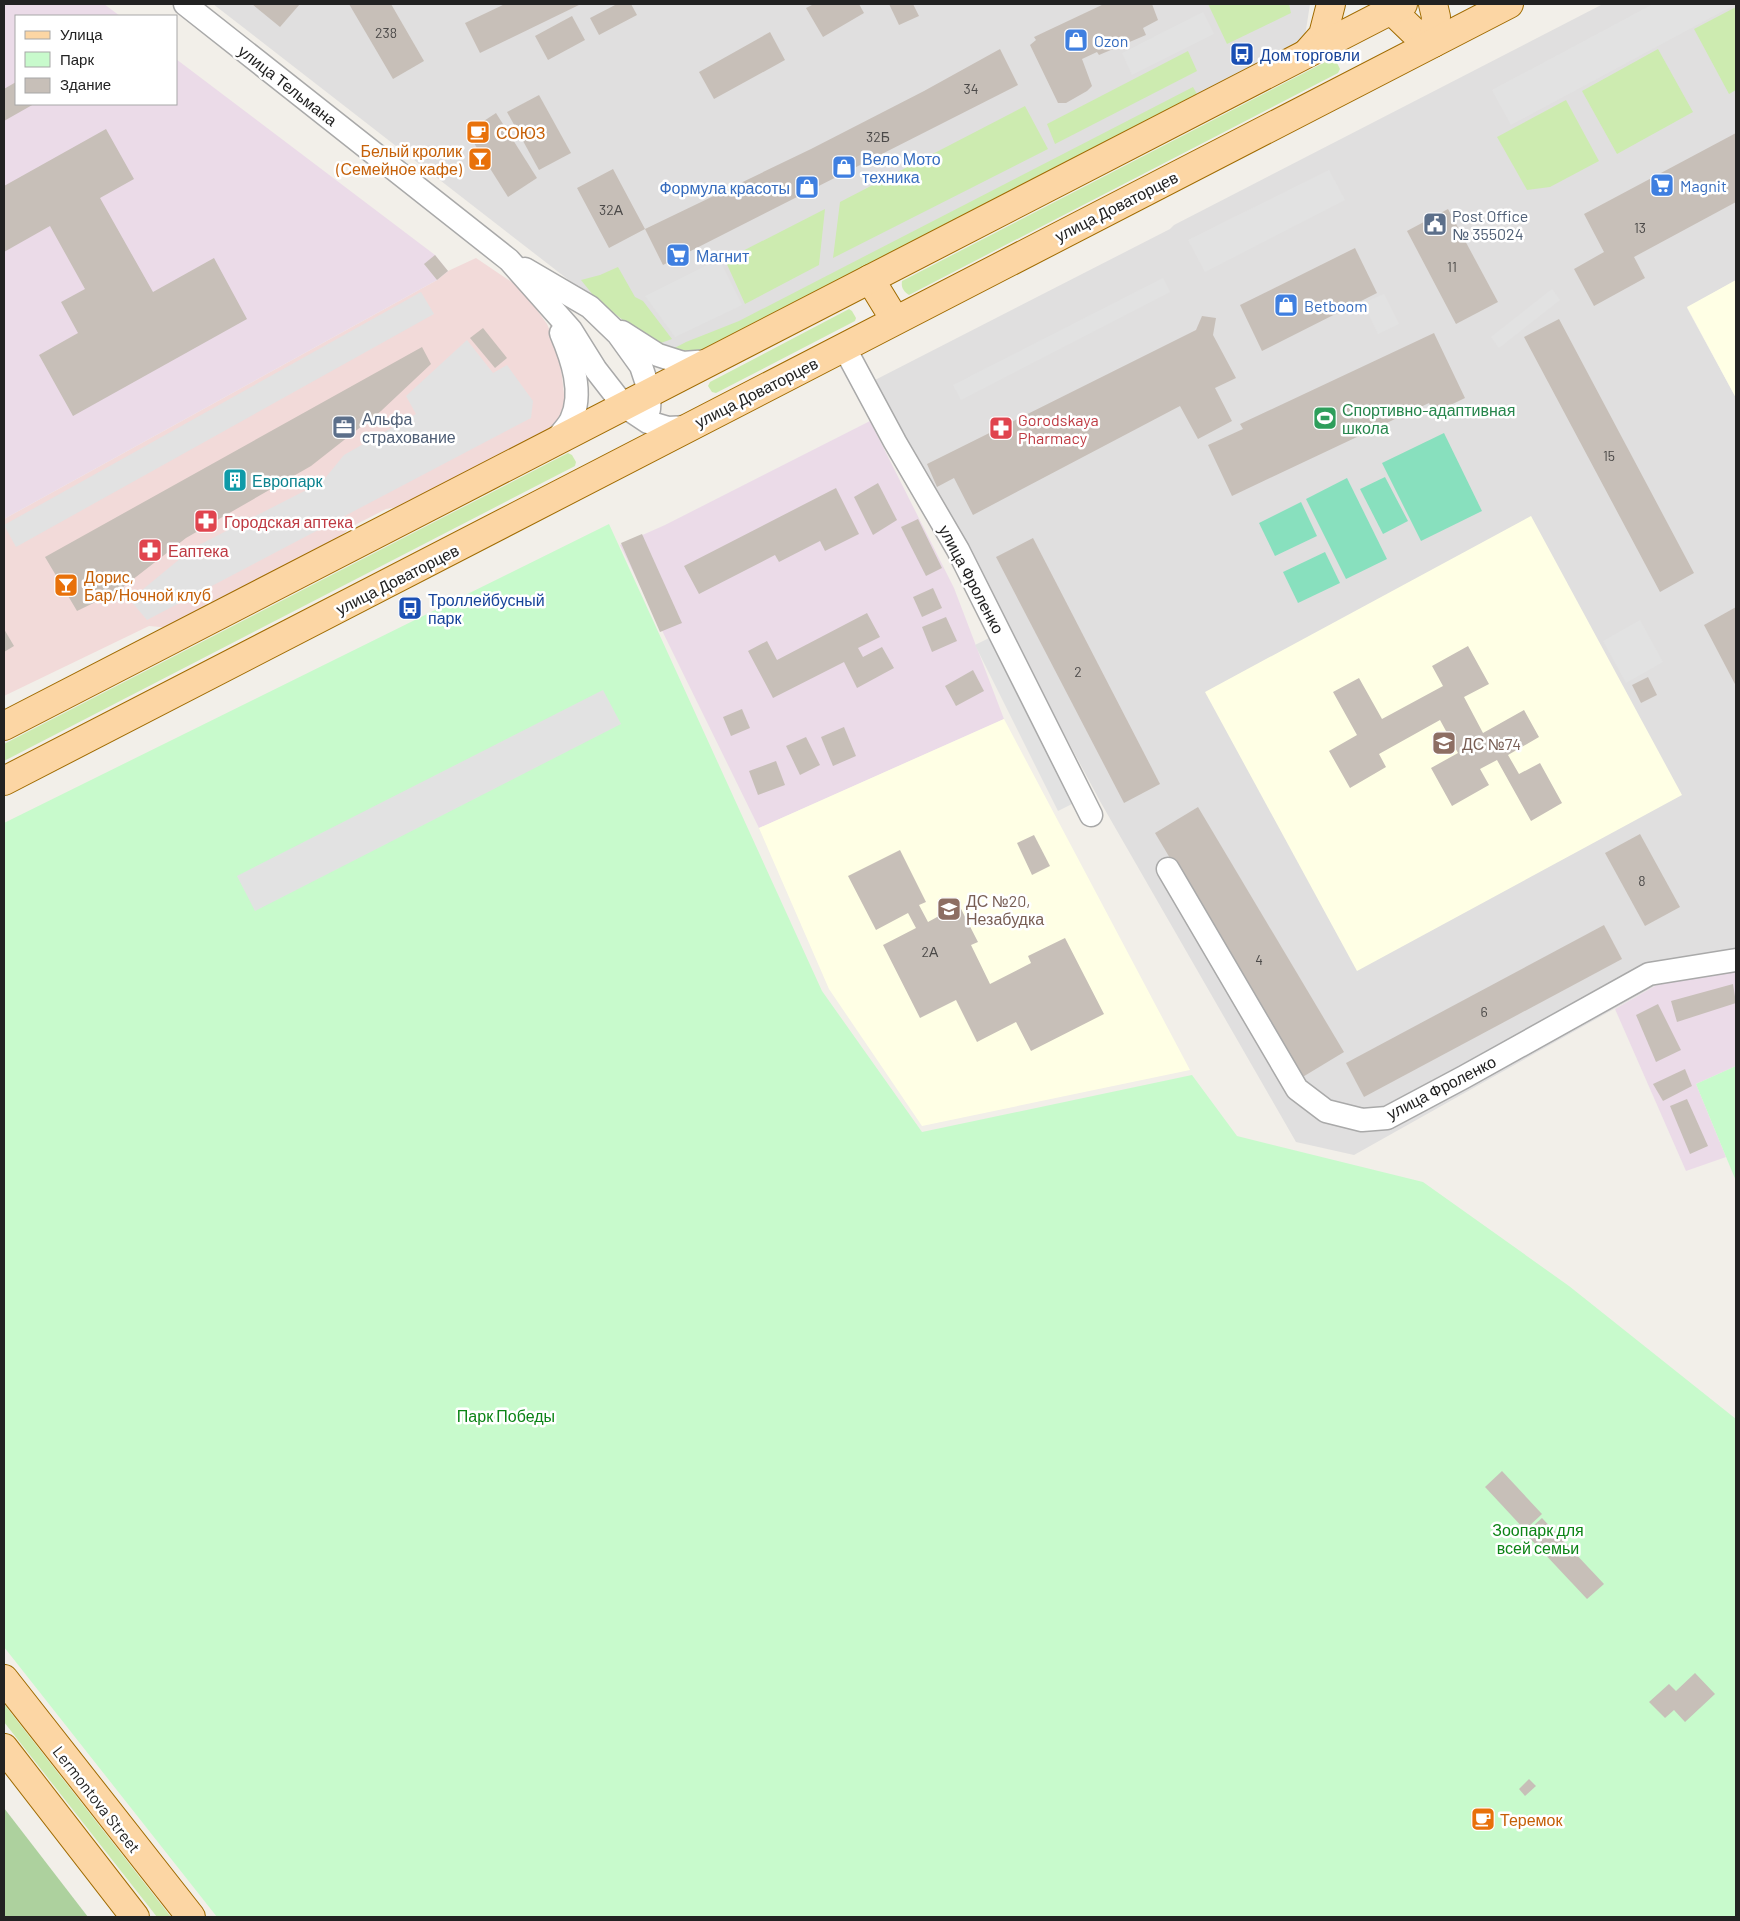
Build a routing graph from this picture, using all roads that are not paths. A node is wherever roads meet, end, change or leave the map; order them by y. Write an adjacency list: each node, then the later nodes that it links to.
1 (185, 4): 8 (street, улица Тельмана)
2 (1331, 4): 7 (main road)
3 (1433, 4): 6 (main road)
4 (1509, 4): 6 (main road, улица Доваторцев)
5 (1393, 6): 6 (main road); 7 (main road)
6 (1433, 43): 12 (main road, улица Доваторцев)
7 (1306, 54): 9 (main road)
8 (509, 260): 10 (street, улица Тельмана); 11 (street, улица Тельмана)
9 (870, 279): 12 (main road); 14 (main road)
10 (546, 301): 16 (street, улица Тельмана); 19 (street, улица Тельмана)
11 (590, 307): 14 (street, улица Тельмана); 15 (street, улица Тельмана)
12 (895, 320): 13 (main road, улица Доваторцев)
13 (844, 347): 18 (main road, улица Доваторцев); 23 (street, улица Фроленко)
14 (710, 361): 15 (main road)
15 (650, 393): 16 (main road); 17 (street, улица Тельмана)
16 (624, 406): 17 (street, улица Тельмана); 19 (main road)
17 (648, 422): 18 (street, улица Тельмана); 20 (street, улица Тельмана)
18 (688, 427): 20 (main road, улица Доваторцев)
19 (554, 442): 21 (main road)
20 (622, 462): 22 (main road, улица Доваторцев)
21 (4, 726)
22 (4, 781)
23 (1092, 816)
24 (1168, 869): 25 (street, улица Фроленко)
25 (1736, 960)
26 (4, 1680): 29 (main road, Lermontova Street)
27 (4, 1748): 28 (main road)
28 (136, 1917)
29 (191, 1917)

